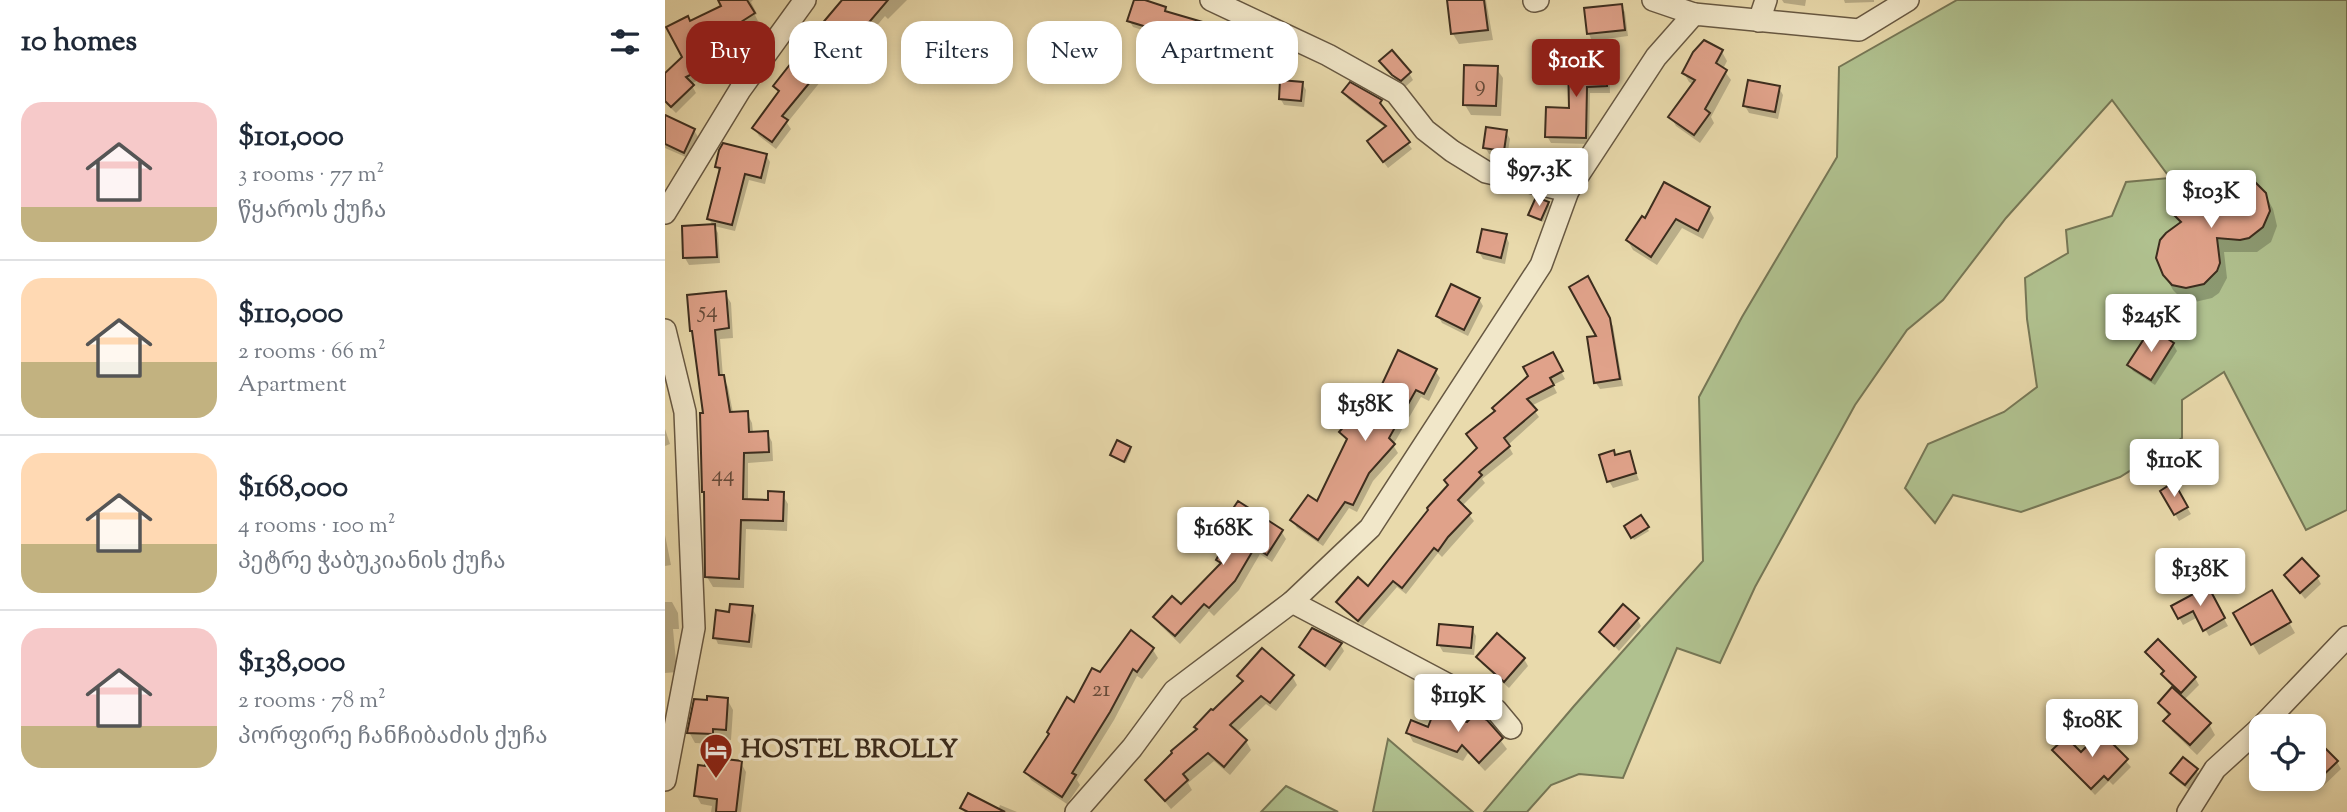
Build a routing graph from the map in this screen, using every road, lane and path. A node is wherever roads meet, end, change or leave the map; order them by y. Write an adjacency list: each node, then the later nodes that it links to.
1 (805, 0): 9 (street)
2 (1211, 0): 8 (street)
3 (1653, 0): 6 (street)
4 (1766, 0): 7 (street)
5 (1907, 0): 7 (street)
6 (1694, 14): 7 (street); 8 (street)
7 (1759, 20)
8 (1568, 191): 11 (street)
9 (665, 213)
10 (665, 330): 16 (street)
11 (1292, 602): 14 (street); 17 (street)
12 (2347, 637): 13 (street)
13 (2273, 714)
14 (1511, 728)
15 (2249, 738): 18 (street)
16 (665, 780)
17 (1076, 812)
18 (2188, 812)

